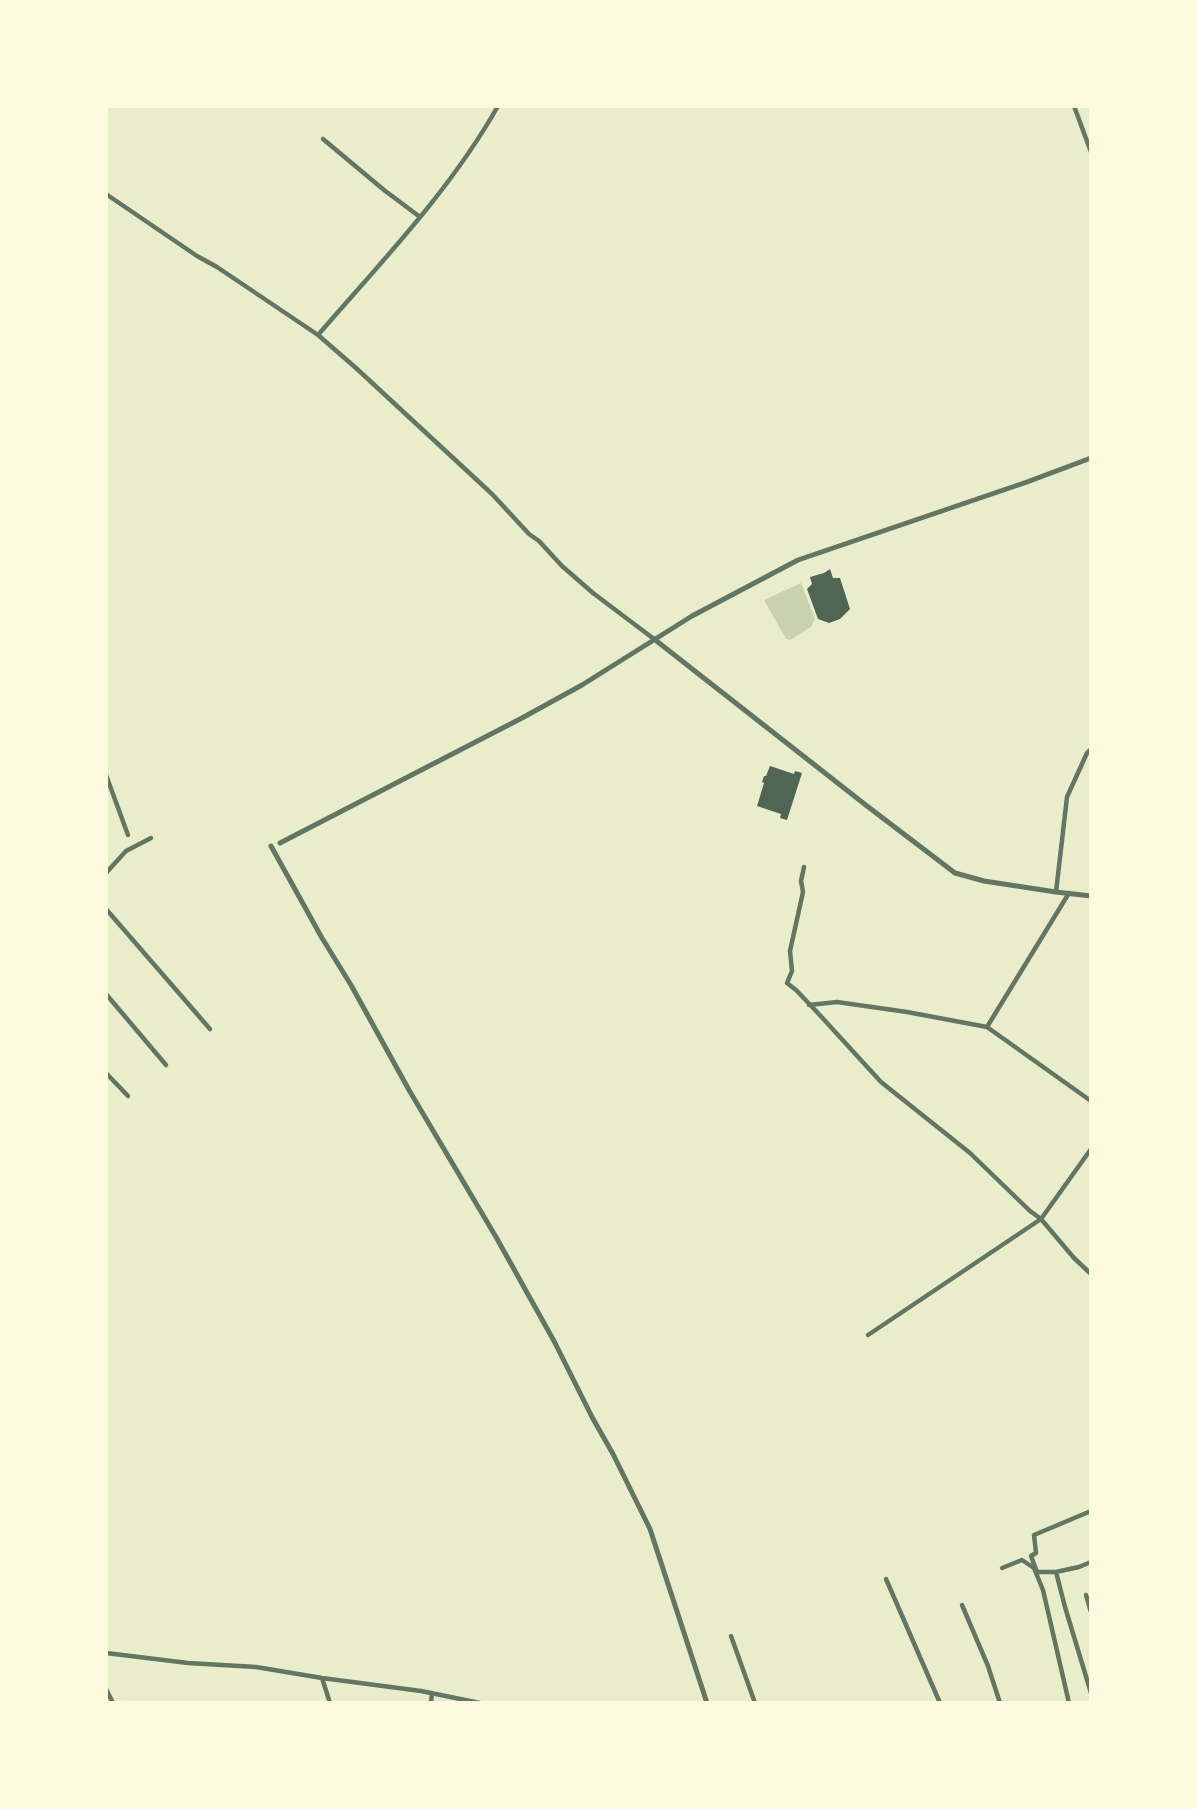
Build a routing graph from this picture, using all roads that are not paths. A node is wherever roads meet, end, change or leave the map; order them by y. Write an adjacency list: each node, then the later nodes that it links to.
1 (498, 106): 6 (street)
2 (1074, 106): 4 (street)
3 (323, 139): 6 (street)
4 (1091, 152)
5 (106, 194): 7 (street)
6 (420, 217): 7 (street)
7 (318, 335): 9 (street)
8 (1091, 458): 9 (street)
9 (654, 640): 15 (street); 19 (street)
10 (1089, 751): 11 (street); 19 (street)
11 (1091, 761)
12 (106, 775): 13 (street)
13 (128, 835)
14 (151, 838): 18 (street)
15 (280, 843)
16 (272, 846): 53 (street)
17 (804, 867): 24 (street)
18 (106, 873)
19 (1056, 892): 20 (street)
20 (1069, 893): 21 (street); 25 (street)
21 (1091, 896)
22 (106, 909): 26 (street)
23 (106, 994): 27 (street)
24 (809, 1004): 25 (street); 32 (street)
25 (987, 1027): 30 (street)
26 (210, 1029)
27 (166, 1065)
28 (106, 1073): 29 (street)
29 (128, 1096)
30 (1091, 1101)
31 (1091, 1149): 32 (street)
32 (1041, 1219): 33 (street); 34 (street)
33 (1091, 1274)
34 (868, 1335)
35 (1091, 1511): 38 (street)
36 (1091, 1562): 38 (street)
37 (1002, 1568): 57 (street)
38 (1056, 1572): 48 (street)
39 (886, 1579): 55 (street)
40 (1086, 1595): 42 (street)
41 (962, 1605): 56 (street)
42 (1091, 1612)
43 (731, 1636): 54 (street)
44 (106, 1653): 45 (street)
45 (322, 1678): 47 (street); 50 (street)
46 (106, 1689): 49 (street)
47 (432, 1693): 51 (street); 52 (street)
48 (1091, 1693)
49 (112, 1703)
50 (330, 1703)
51 (431, 1703)
52 (480, 1703)
53 (706, 1703)
54 (755, 1703)
55 (940, 1703)
56 (1000, 1703)
57 (1069, 1703)

